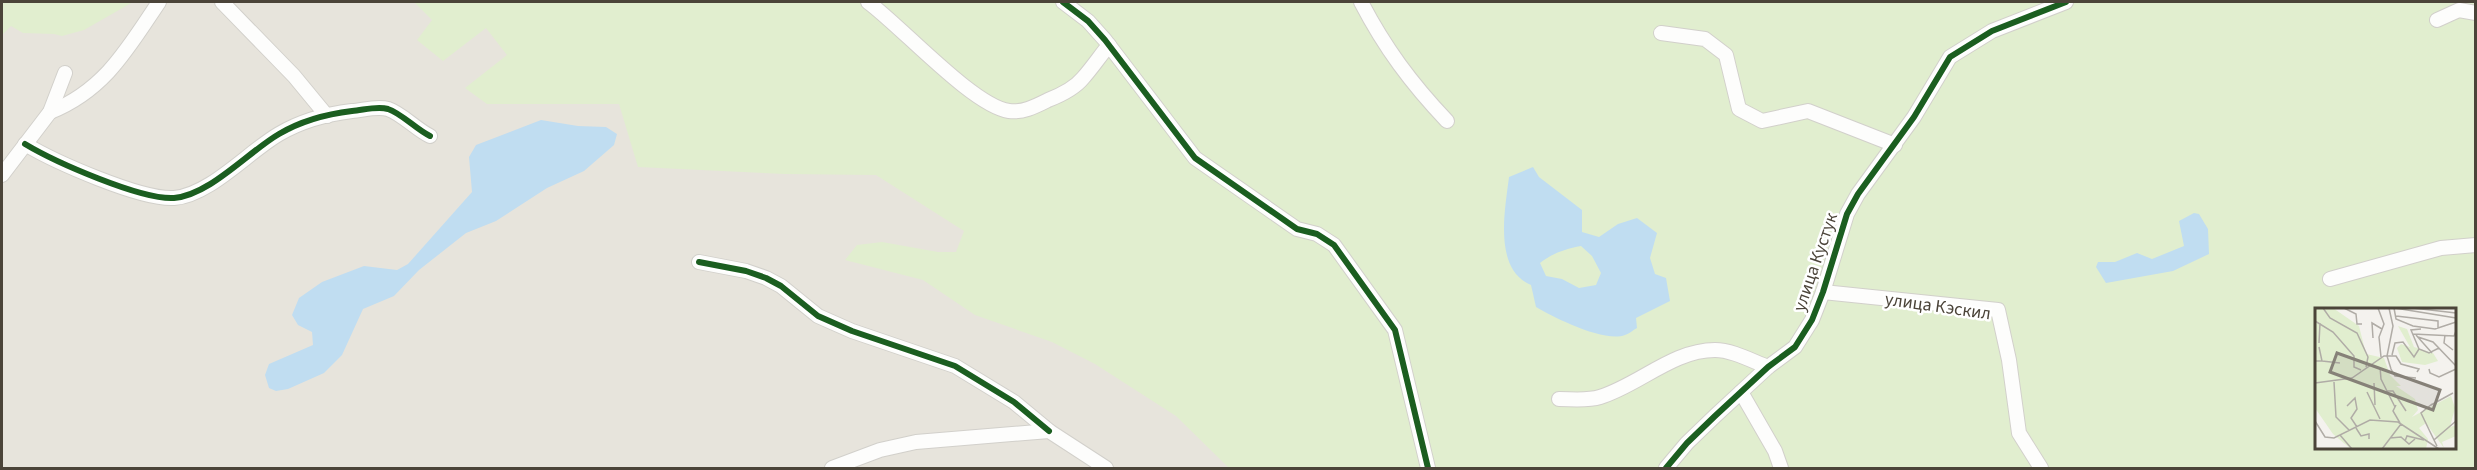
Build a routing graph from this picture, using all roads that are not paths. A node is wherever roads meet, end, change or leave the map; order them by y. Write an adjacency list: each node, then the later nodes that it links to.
1 (159, 2): 12 (street)
2 (222, 2): 13 (street)
3 (868, 2): 10 (street)
4 (1064, 2): 10 (street)
5 (1361, 2): 14 (street)
6 (2066, 2): 17 (street, улица Кустук)
7 (2475, 13): 8 (street)
8 (2437, 20)
9 (1661, 33): 17 (street)
10 (1109, 45): 29 (street)
11 (65, 73): 12 (street)
12 (50, 112): 16 (street)
13 (327, 116): 15 (street); 16 (street)
14 (1447, 121)
15 (430, 136)
16 (25, 144): 18 (street)
17 (1894, 145): 22 (street, улица Кустук)
18 (2, 175)
19 (2475, 245): 21 (street)
20 (699, 262): 26 (street)
21 (2330, 279)
22 (1823, 292): 23 (street, улица Кустук); 32 (street, улица Кэскил)
23 (1768, 366): 24 (street, улица Кустук); 25 (street)
24 (1741, 392): 30 (street, улица Кустук); 31 (street)
25 (1558, 399)
26 (1049, 431): 27 (street); 28 (street)
27 (832, 468)
28 (1106, 468)
29 (1428, 468)
30 (1666, 468)
31 (1781, 468)
32 (2042, 468)

